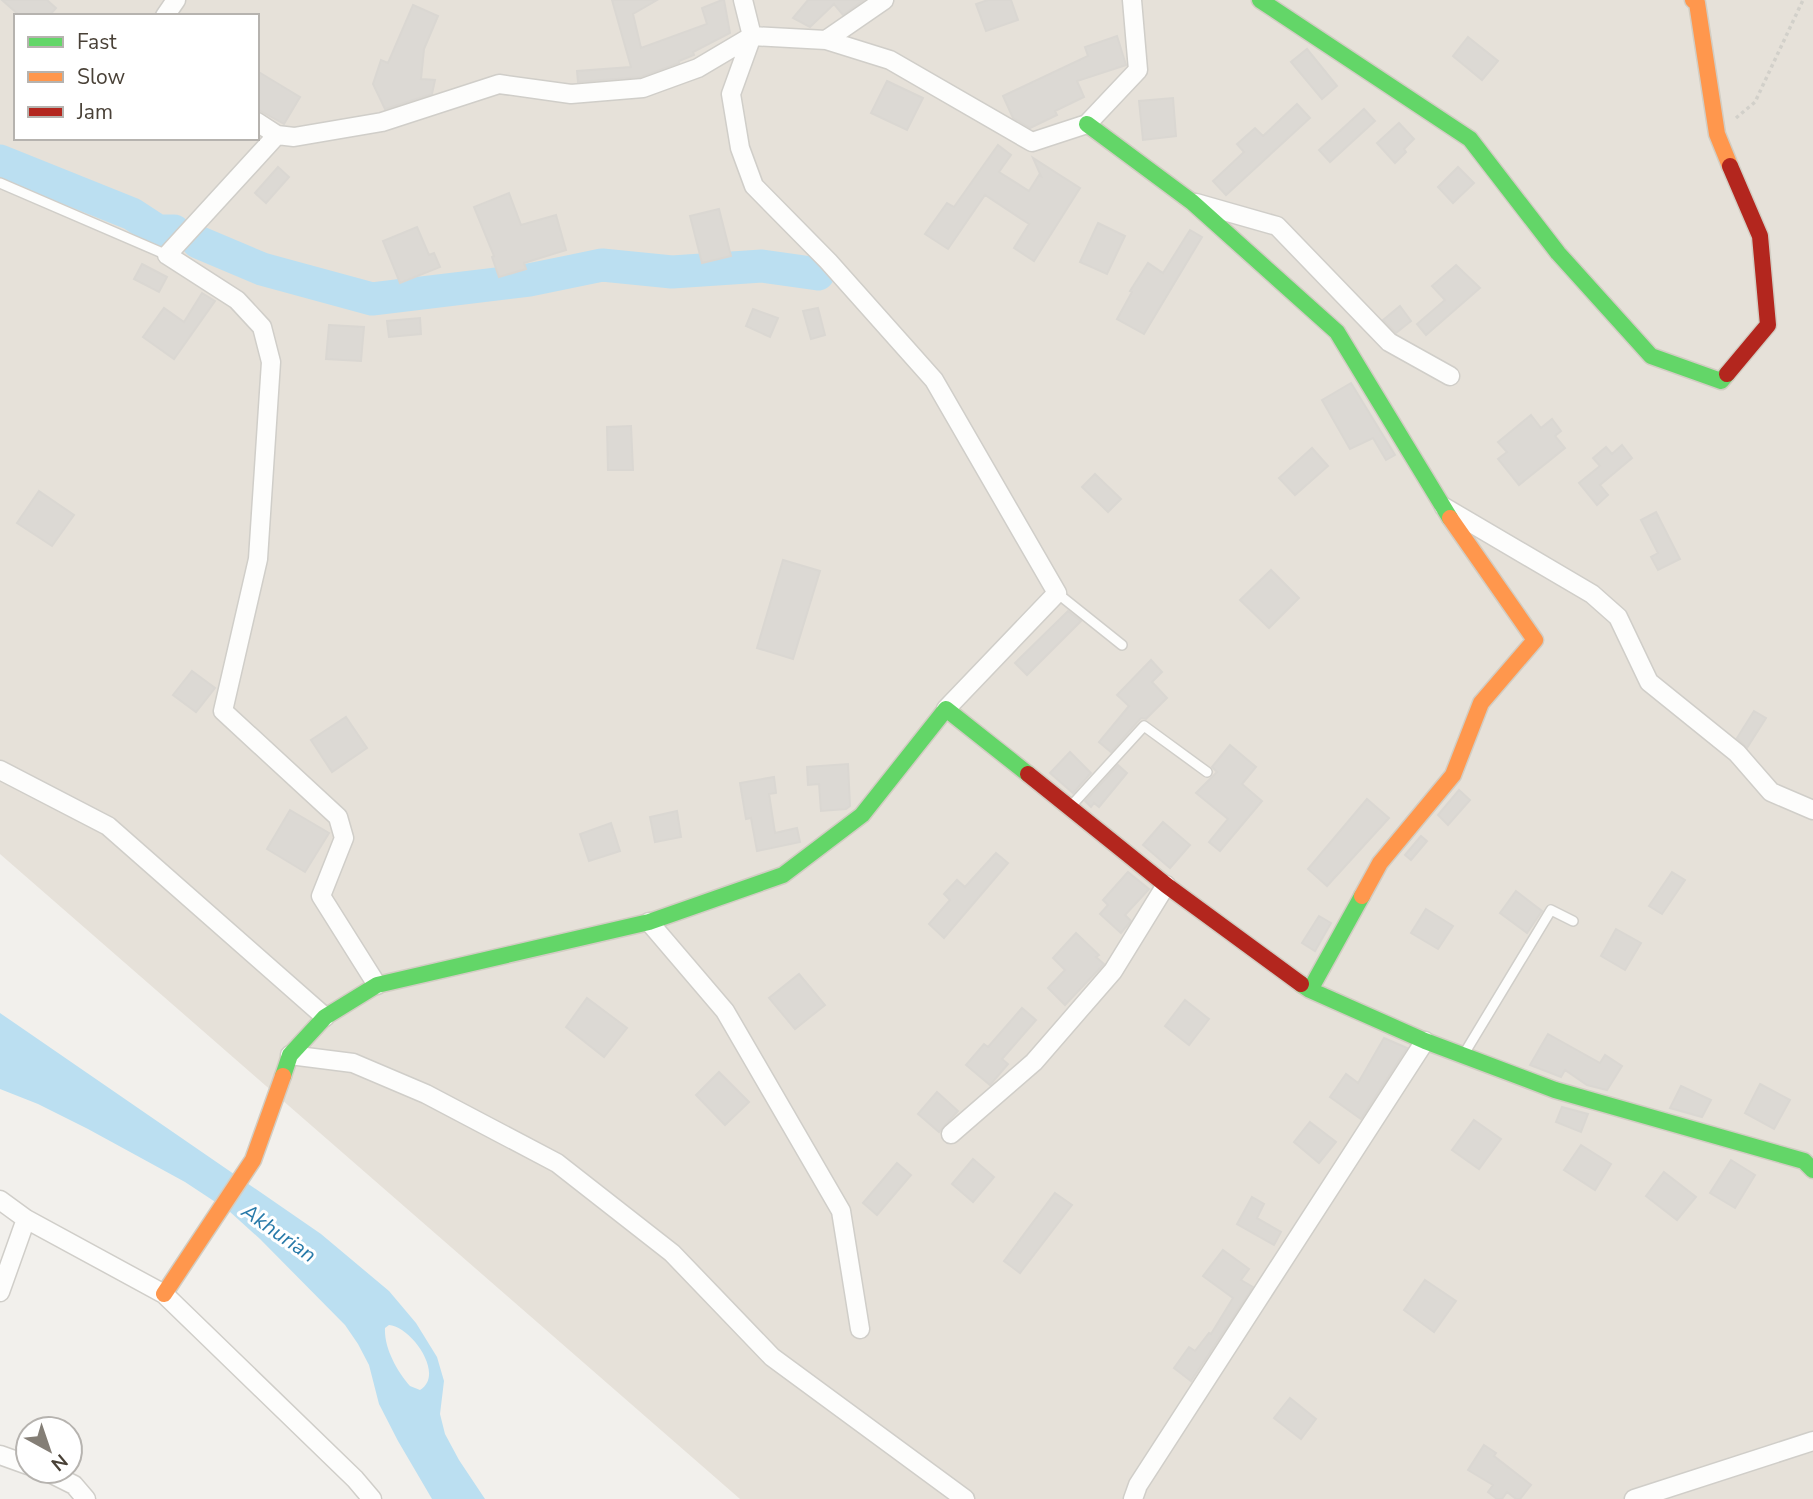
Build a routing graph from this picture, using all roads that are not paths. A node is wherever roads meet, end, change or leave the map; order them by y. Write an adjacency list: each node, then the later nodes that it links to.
1 (884, 0): 7 (street)
2 (1132, 0): 9 (street)
3 (1260, 0): 4 (street)
4 (1693, 0)
5 (741, 3): 6 (street)
6 (752, 36): 7 (street); 10 (street); 16 (street)
7 (826, 40): 9 (street)
8 (259, 123): 10 (street)
9 (1087, 124): 12 (street)
10 (278, 135): 13 (street)
11 (0, 183): 13 (lane)
12 (1192, 202): 14 (street); 15 (street)
13 (167, 255): 26 (street)
14 (1450, 376)
15 (1441, 505): 22 (street); 27 (street)
16 (1057, 593): 17 (lane); 18 (street)
17 (1122, 645)
18 (946, 709): 21 (street); 25 (street)
19 (0, 770): 28 (street)
20 (1207, 772): 21 (lane)
21 (1070, 807): 23 (street)
22 (1813, 810)
23 (1166, 885): 27 (street); 32 (street)
24 (1573, 921): 31 (lane)
25 (649, 922): 26 (street); 38 (street)
26 (377, 985): 28 (street)
27 (1310, 990): 29 (street)
28 (325, 1017): 30 (street)
29 (1425, 1041): 31 (street); 44 (street)
30 (290, 1055): 37 (street); 43 (street)
31 (1464, 1055): 33 (street)
32 (951, 1134)
33 (1813, 1170)
34 (0, 1200): 35 (street)
35 (26, 1219): 36 (street); 37 (street)
36 (0, 1292)
37 (164, 1294): 42 (street)
38 (860, 1329)
39 (1813, 1441): 45 (street)
40 (74, 1485): 41 (street)
41 (86, 1499)
42 (372, 1499)
43 (965, 1499)
44 (1133, 1499)
45 (1634, 1499)

